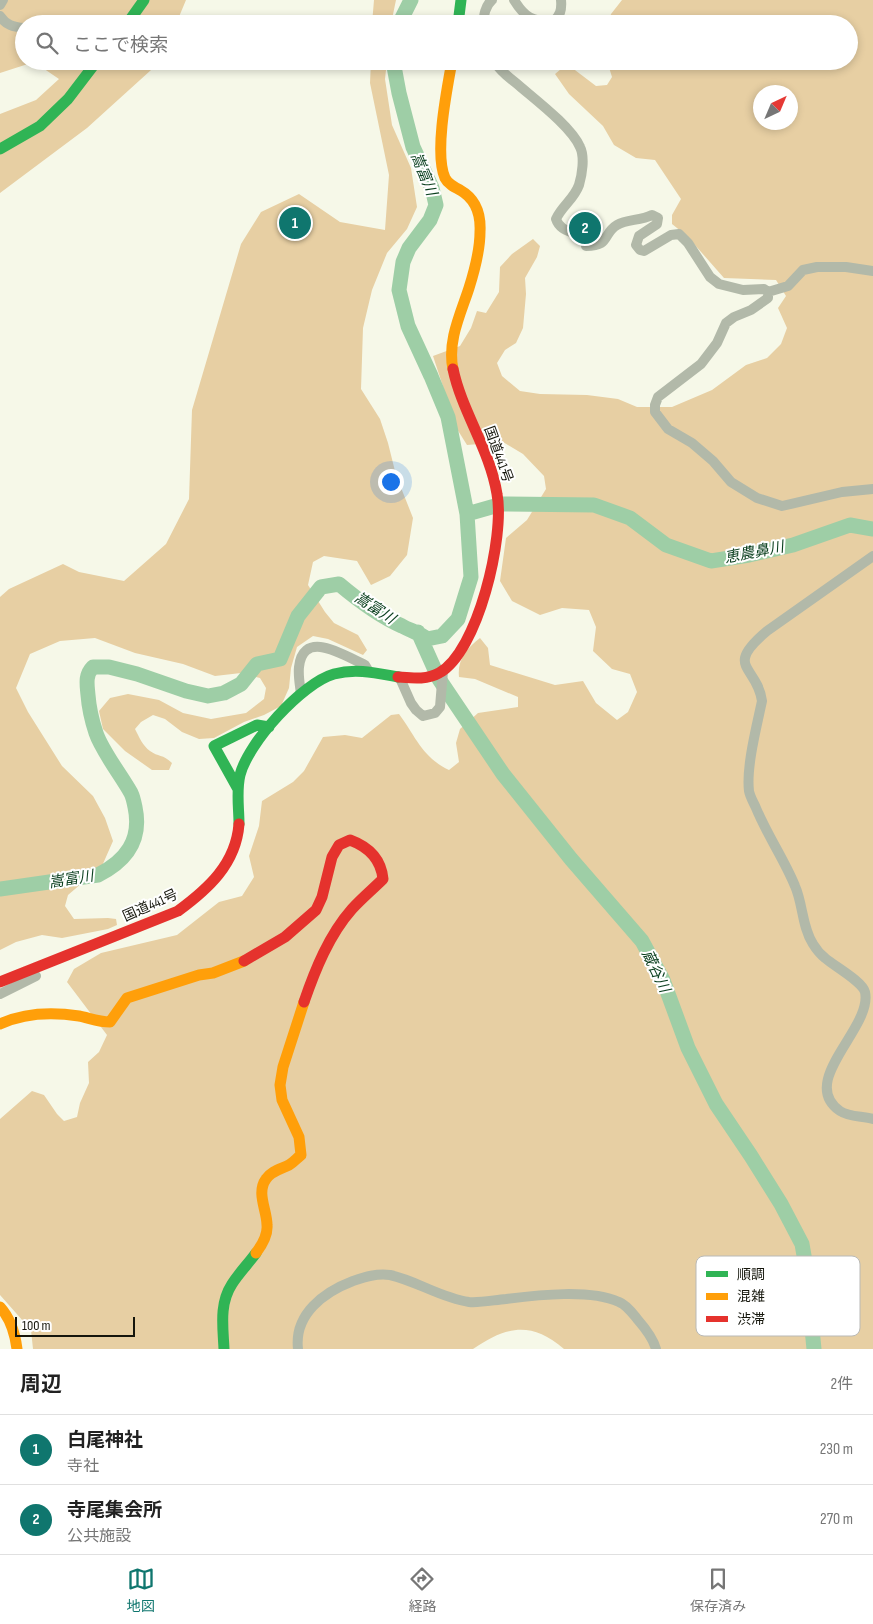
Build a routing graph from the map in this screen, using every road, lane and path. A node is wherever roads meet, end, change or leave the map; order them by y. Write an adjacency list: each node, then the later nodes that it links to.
1 (3, 0): 7 (street)
2 (144, 0): 8 (main road)
3 (461, 0): 9 (main road)
4 (492, 0): 10 (street)
5 (514, 0): 11 (street)
6 (561, 0): 12 (street)
7 (0, 6)
8 (133, 15)
9 (459, 15)
10 (484, 15)
11 (525, 15)
12 (559, 15)
13 (0, 16): 14 (street)
14 (15, 27)
15 (90, 70): 18 (main road)
16 (451, 70): 23 (main road, 国道441号)
17 (502, 70): 20 (street)
18 (0, 149)
19 (873, 271): 20 (street)
20 (768, 292): 21 (street)
21 (873, 489)
22 (873, 556): 33 (street)
23 (443, 671): 25 (main road, 国道441号); 25 (street)
24 (370, 672): 25 (main road, 国道441号); 26 (main road, 国道441号); 26 (street)
25 (400, 676)
26 (301, 695): 27 (main road, 国道441号)
27 (269, 727): 28 (main road, 国道441号); 28 (main road, 国道441号)
28 (238, 789): 29 (main road, 国道441号)
29 (48, 964): 30 (main road, 国道441号); 31 (street)
30 (0, 982)
31 (0, 994)
32 (0, 1024): 36 (main road)
33 (873, 1119)
34 (0, 1307): 35 (main road)
35 (17, 1349)
36 (224, 1349)
37 (298, 1349): 38 (street)
38 (656, 1349)

